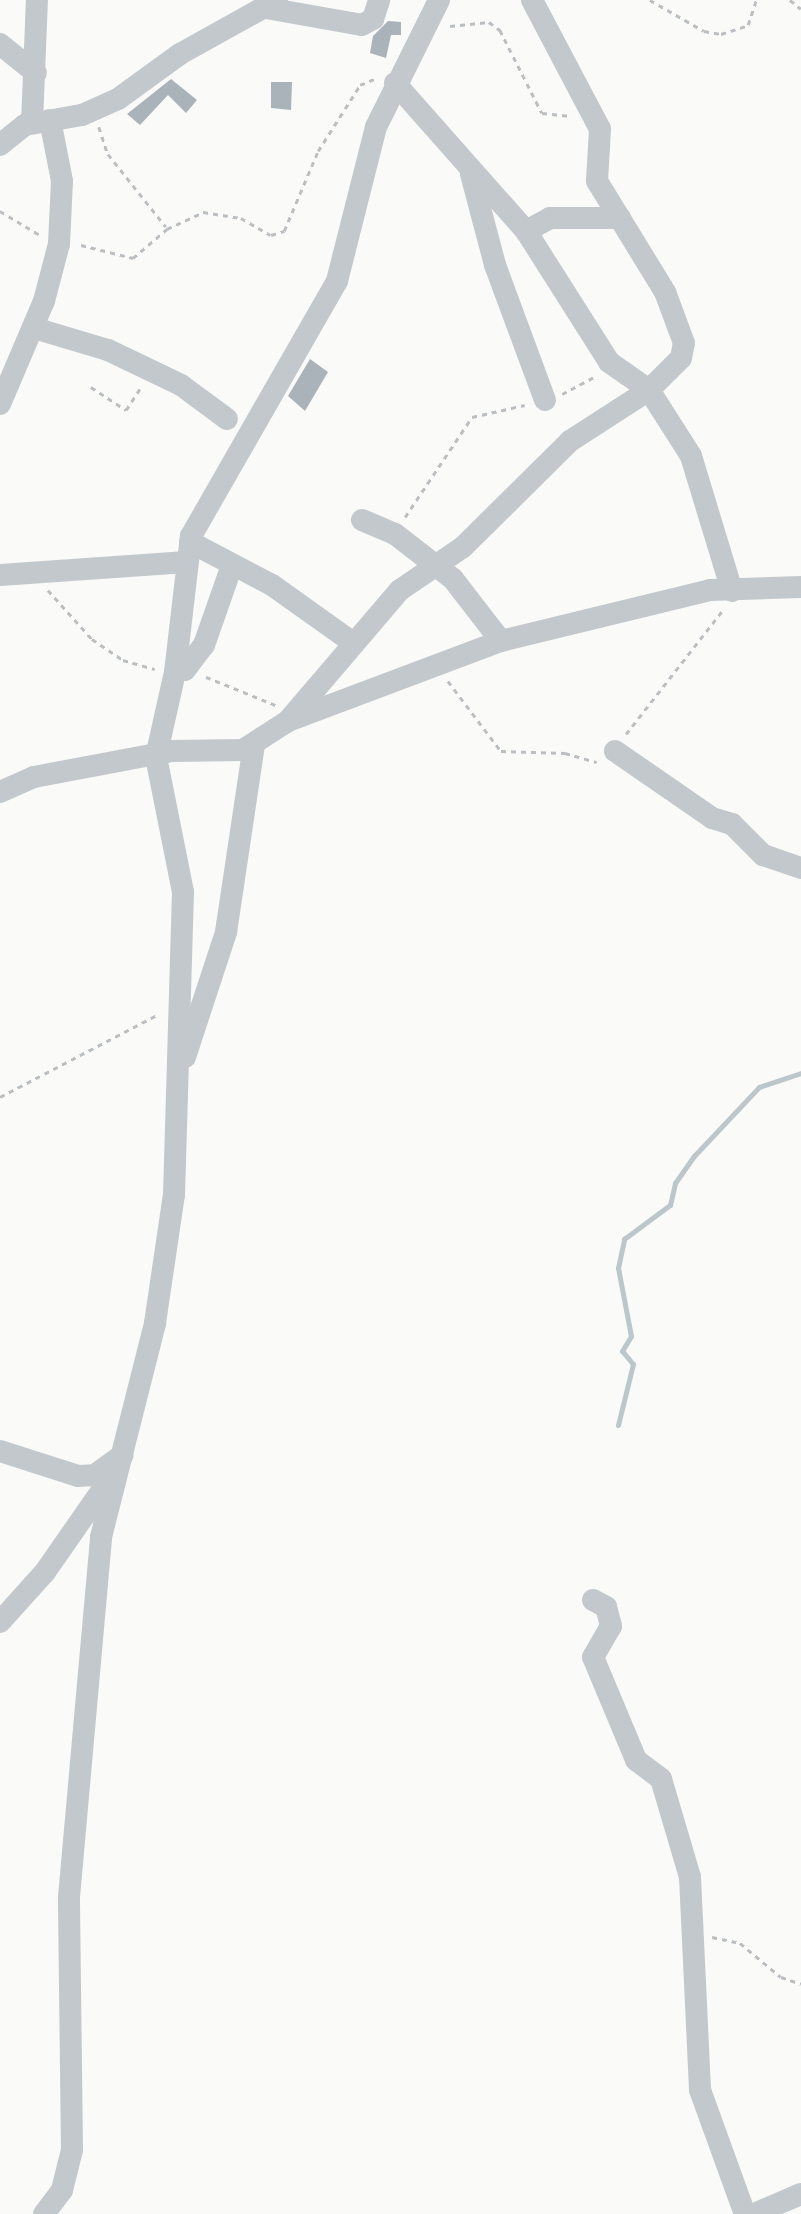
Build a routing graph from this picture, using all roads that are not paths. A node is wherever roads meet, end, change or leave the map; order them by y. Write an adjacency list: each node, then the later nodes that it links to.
1 (37, 0): 7 (street)
2 (379, 0): 5 (street)
3 (439, 0): 8 (street)
4 (532, 0): 12 (street)
5 (272, 4): 9 (street)
6 (0, 44): 7 (street)
7 (36, 72): 9 (street)
8 (395, 83): 11 (street); 20 (street)
9 (41, 122): 10 (street); 14 (street)
10 (0, 145)
11 (468, 166): 13 (street); 16 (street)
12 (620, 218): 13 (street); 15 (street)
13 (526, 231): 15 (street)
14 (34, 328): 17 (street); 18 (street)
15 (649, 390): 22 (street); 25 (street)
16 (545, 400)
17 (0, 404)
18 (227, 419)
19 (362, 520): 22 (street)
20 (188, 552): 21 (street); 23 (street); 28 (street)
21 (232, 564): 27 (street); 28 (street)
22 (434, 564): 26 (street); 27 (street)
23 (0, 574)
24 (801, 587): 25 (street)
25 (732, 590): 26 (street)
26 (501, 641): 29 (street)
27 (352, 642): 29 (street)
28 (180, 671): 32 (street)
29 (291, 716): 30 (street)
30 (254, 745): 32 (street); 35 (street)
31 (615, 751): 34 (street)
32 (156, 757): 33 (street); 35 (street)
33 (0, 792)
34 (801, 868)
35 (179, 1076): 37 (street)
36 (0, 1451): 37 (street)
37 (123, 1456): 38 (street)
38 (113, 1488): 40 (street); 42 (street)
39 (593, 1600): 43 (street)
40 (0, 1622)
41 (801, 2194): 44 (street)
42 (44, 2214)
43 (744, 2214)
44 (754, 2214)

